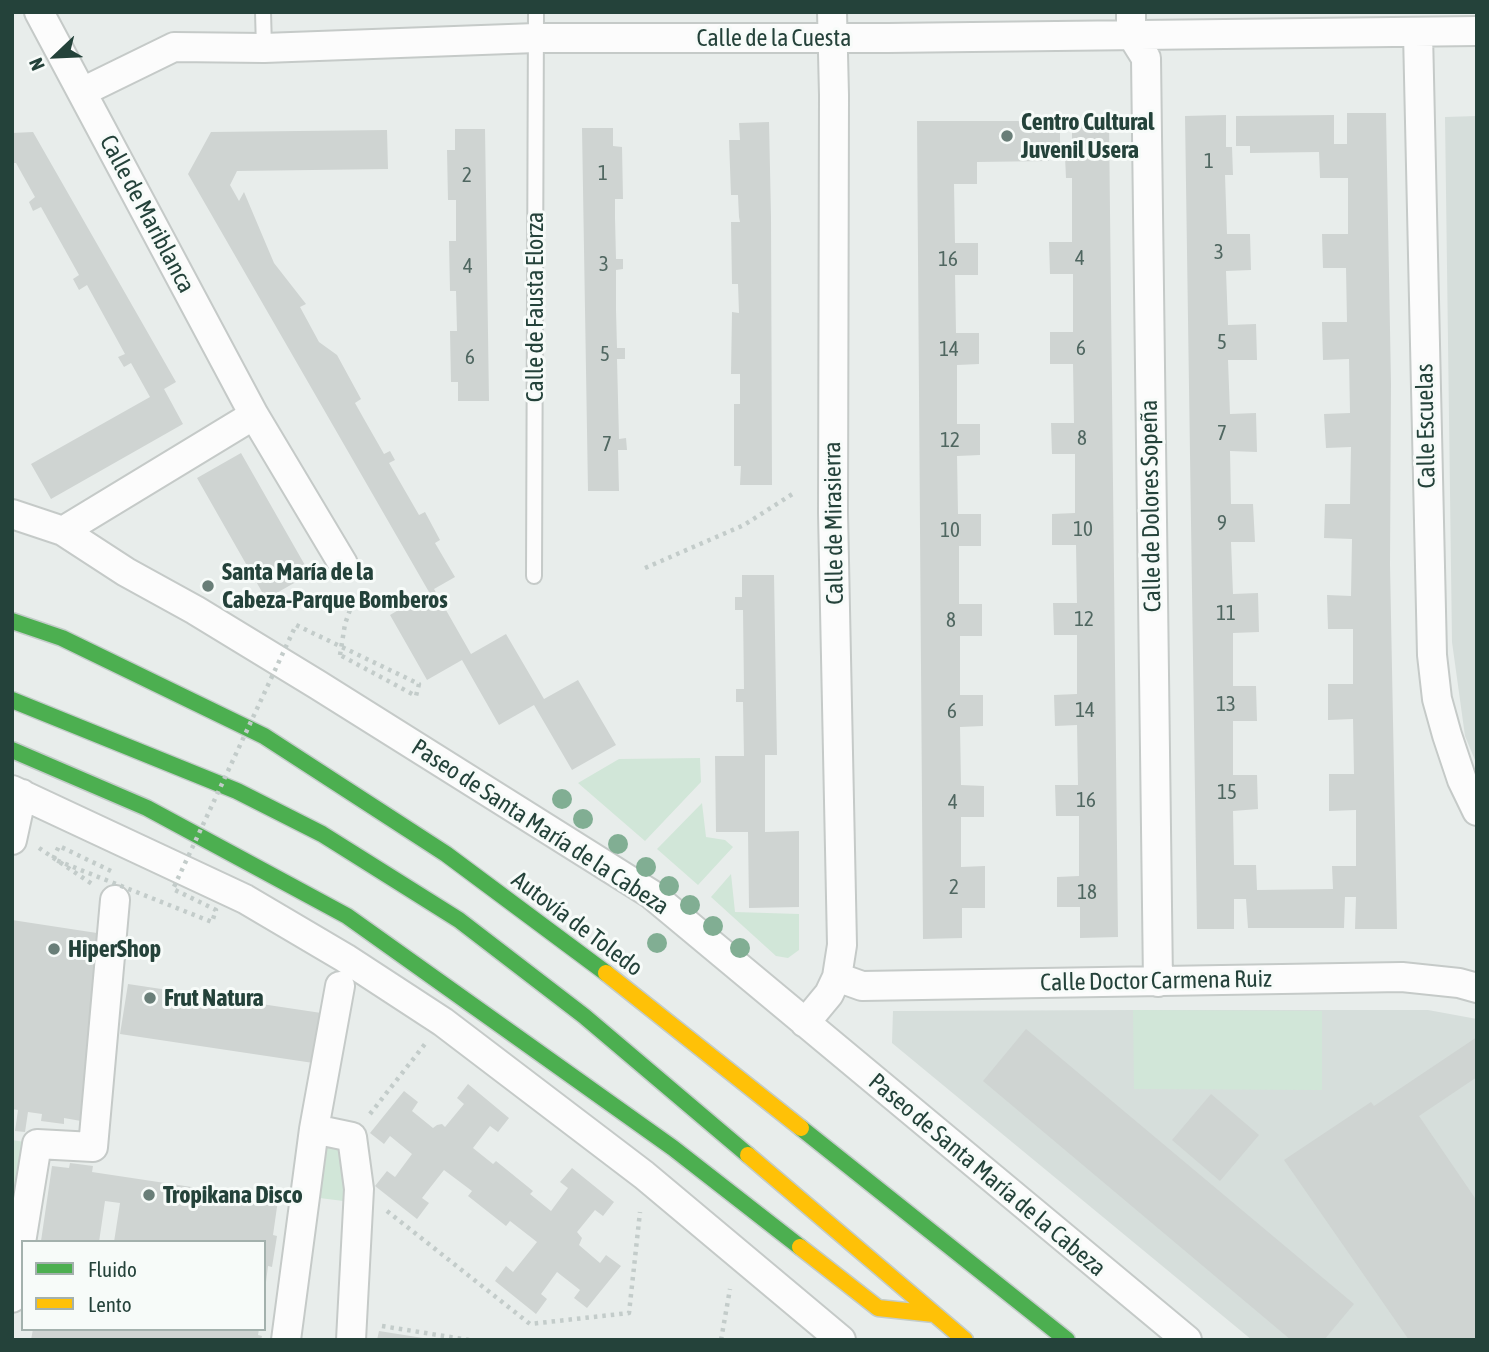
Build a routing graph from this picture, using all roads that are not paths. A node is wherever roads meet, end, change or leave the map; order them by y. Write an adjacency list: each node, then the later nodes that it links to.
1 (39, 12): 9 (street, Calle de Mariblanca)
2 (263, 12): 8 (lane)
3 (1131, 23): 5 (street, Calle de la Cuesta); 7 (street, Calle de la Cuesta); 23 (street, Calle de Dolores Sopeña)
4 (536, 25): 5 (street, Calle de la Cuesta); 8 (street, Calle de la Cuesta); 14 (lane, Calle de Fausta Elorza)
5 (832, 25): 22 (street, Calle de Mirasierra)
6 (1477, 31): 7 (street, Calle de la Cuesta)
7 (1418, 33): 19 (street, Calle Escuelas)
8 (264, 48): 9 (street, Calle de la Cuesta)
9 (82, 92): 10 (street, Calle de Mariblanca)
10 (254, 415): 12 (street); 13 (street, Calle de Mariblanca)
11 (12, 514): 12 (street, Paseo de Santa María de la Cabeza)
12 (63, 531): 26 (street, Paseo de Santa María de la Cabeza)
13 (343, 564)
14 (534, 576)
15 (12, 621): 36 (highway, Autovía de Toledo)
16 (12, 699): 31 (highway)
17 (12, 750): 31 (highway)
18 (17, 792): 20 (street); 34 (street)
19 (1477, 811)
20 (22, 841)
21 (115, 900): 28 (street)
22 (837, 977): 23 (street, Calle Doctor Carmena Ruiz); 26 (street, Calle de Mirasierra)
23 (1158, 982): 25 (street, Calle Doctor Carmena Ruiz)
24 (340, 986): 27 (street)
25 (1477, 988)
26 (805, 1023): 37 (street, Paseo de Santa María de la Cabeza)
27 (313, 1129): 32 (street); 33 (street)
28 (21, 1240)
29 (21, 1243): 30 (street)
30 (12, 1298)
31 (934, 1314): 35 (highway)
32 (352, 1331)
33 (286, 1340)
34 (841, 1340)
35 (965, 1340)
36 (1067, 1340)
37 (1187, 1340)

